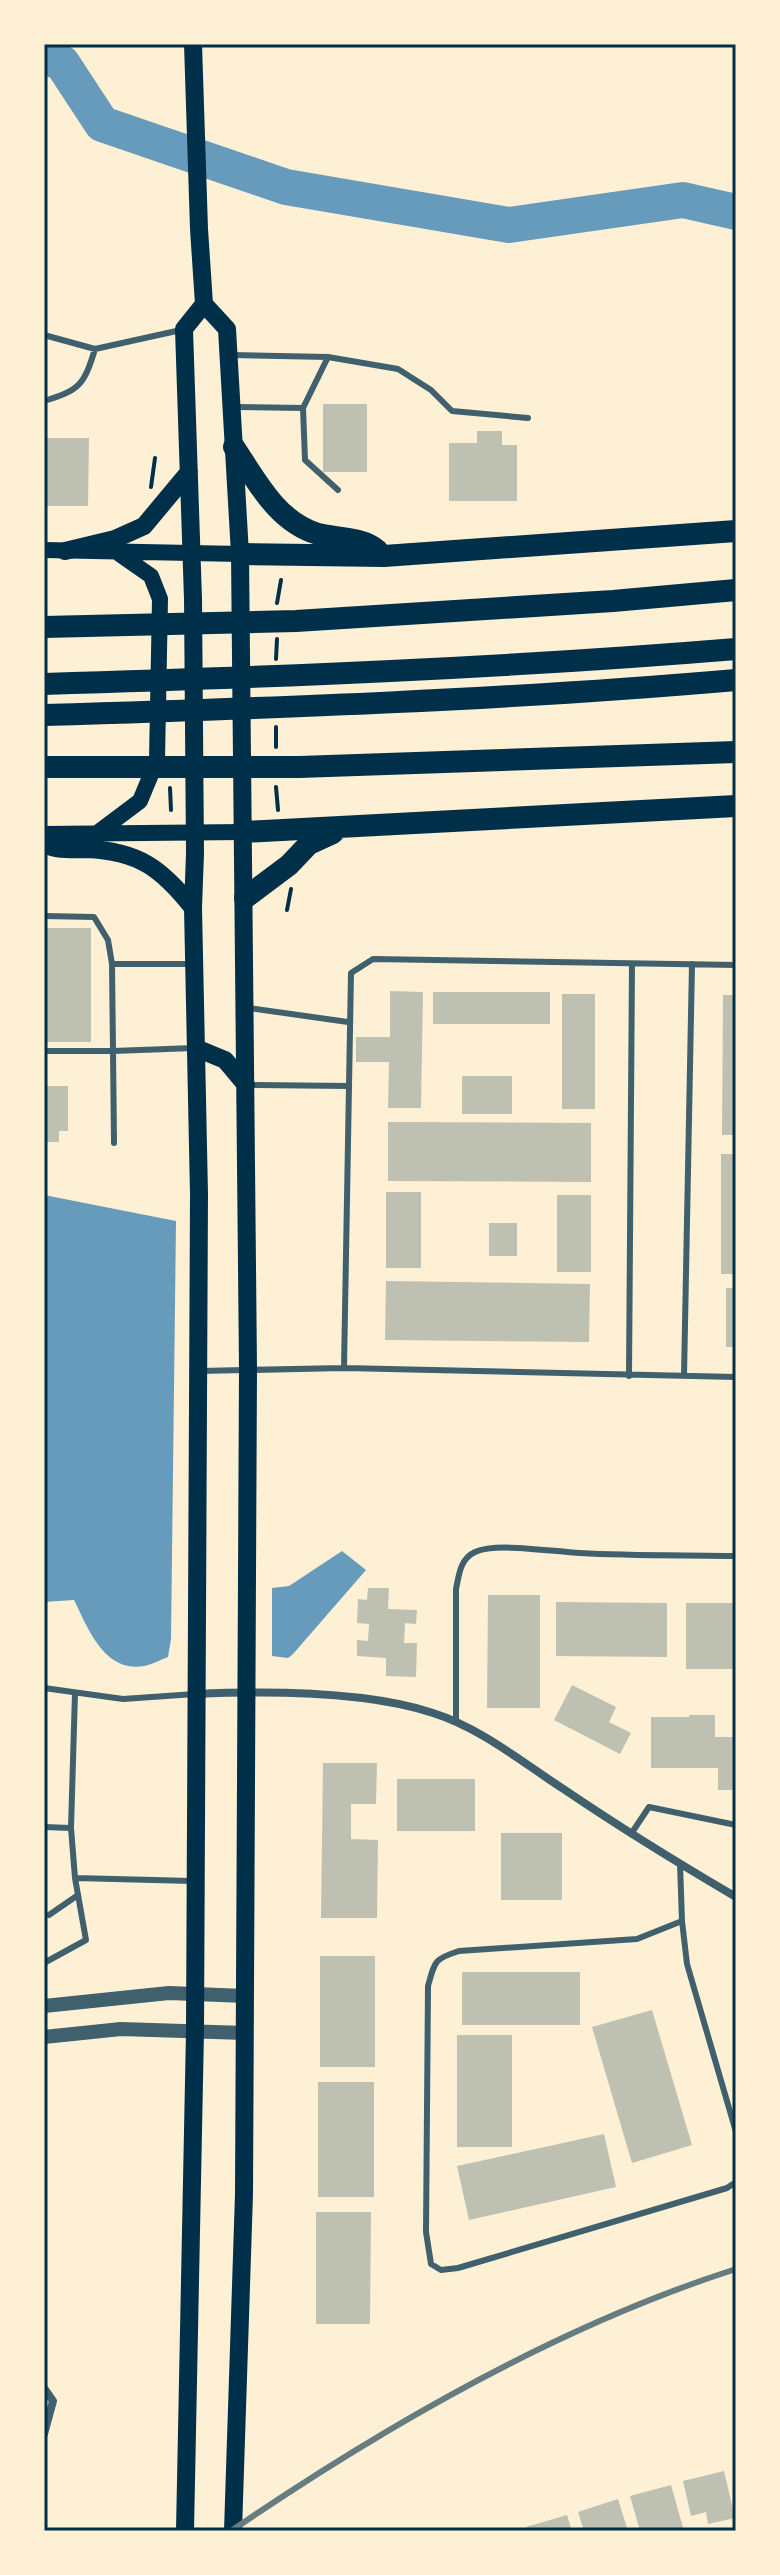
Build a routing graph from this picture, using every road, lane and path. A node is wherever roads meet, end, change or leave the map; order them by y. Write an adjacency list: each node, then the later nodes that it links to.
1 (193, 45): 2 (main road)
2 (204, 304): 3 (main road); 6 (main road)
3 (184, 329): 5 (lane); 14 (main road)
4 (44, 335): 5 (lane)
5 (95, 349): 8 (lane)
6 (229, 355): 7 (lane); 9 (main road)
7 (328, 357): 10 (lane); 11 (lane)
8 (44, 401)
9 (232, 407): 10 (lane); 12 (main road)
10 (303, 408): 16 (lane)
11 (528, 418)
12 (234, 447): 21 (main road); 23 (highway)
13 (155, 458): 15 (path)
14 (189, 472): 19 (main road); 22 (main road)
15 (151, 488)
16 (338, 490)
17 (736, 531): 23 (highway)
18 (44, 550): 19 (main road)
19 (65, 551): 20 (main road)
20 (118, 553): 22 (main road); 42 (main road)
21 (240, 554): 22 (main road); 23 (highway); 40 (main road)
22 (192, 555): 43 (main road)
23 (384, 556)
24 (281, 580): 26 (path)
25 (736, 590): 27 (highway)
26 (277, 596)
27 (44, 627)
28 (736, 649): 30 (highway)
29 (736, 680): 31 (highway)
30 (44, 684)
31 (44, 715)
32 (736, 752): 33 (highway)
33 (44, 767)
34 (736, 790): 38 (highway)
35 (170, 797): 37 (path)
36 (736, 806): 38 (highway)
37 (171, 810)
38 (612, 811): 39 (highway)
39 (341, 829): 40 (highway); 45 (highway)
40 (243, 832): 43 (main road); 45 (main road)
41 (44, 834): 42 (main road)
42 (96, 834): 43 (main road)
43 (195, 834): 46 (main road)
44 (44, 844): 46 (main road)
45 (245, 898): 53 (main road)
46 (193, 908): 49 (main road)
47 (44, 916): 48 (lane)
48 (112, 964): 49 (lane); 57 (lane)
49 (194, 964): 55 (main road)
50 (632, 964): 51 (lane); 54 (lane); 64 (lane)
51 (692, 964): 52 (lane); 65 (lane)
52 (736, 965)
53 (245, 1008): 54 (lane); 58 (main road)
54 (348, 1022): 59 (lane)
55 (196, 1048): 57 (lane); 58 (main road); 63 (main road)
56 (44, 1051): 57 (lane)
57 (113, 1051): 60 (lane)
58 (246, 1085): 59 (lane); 62 (main road)
59 (349, 1086): 61 (lane)
60 (114, 1143)
61 (344, 1368): 62 (lane); 64 (lane)
62 (248, 1369): 63 (lane); 69 (main road)
63 (199, 1371): 71 (main road)
64 (629, 1376): 65 (lane)
65 (684, 1376): 66 (lane)
66 (736, 1377)
67 (736, 1556): 72 (lane)
68 (44, 1688): 70 (lane)
69 (246, 1692): 71 (street); 72 (street); 86 (main road)
70 (75, 1693): 71 (lane); 75 (lane)
71 (196, 1694): 79 (main road)
72 (456, 1722): 76 (street)
73 (736, 1825): 76 (lane)
74 (44, 1827): 75 (lane)
75 (71, 1828): 78 (lane)
76 (631, 1834): 77 (street)
77 (680, 1864): 81 (street); 83 (lane)
78 (75, 1878): 79 (lane); 80 (lane)
79 (196, 1882): 85 (main road)
80 (78, 1895): 82 (lane); 84 (lane)
81 (736, 1897)
82 (49, 1915)
83 (682, 1921): 91 (lane); 92 (lane)
84 (44, 1963)
85 (195, 1995): 86 (street); 87 (street); 88 (main road)
86 (245, 1996): 89 (main road)
87 (44, 2006)
88 (195, 2031): 89 (street); 90 (street); 95 (main road)
89 (245, 2033): 96 (main road)
90 (44, 2037)
91 (736, 2132)
92 (736, 2182)
93 (44, 2388): 94 (street)
94 (44, 2434)
95 (185, 2531)
96 (233, 2531)

